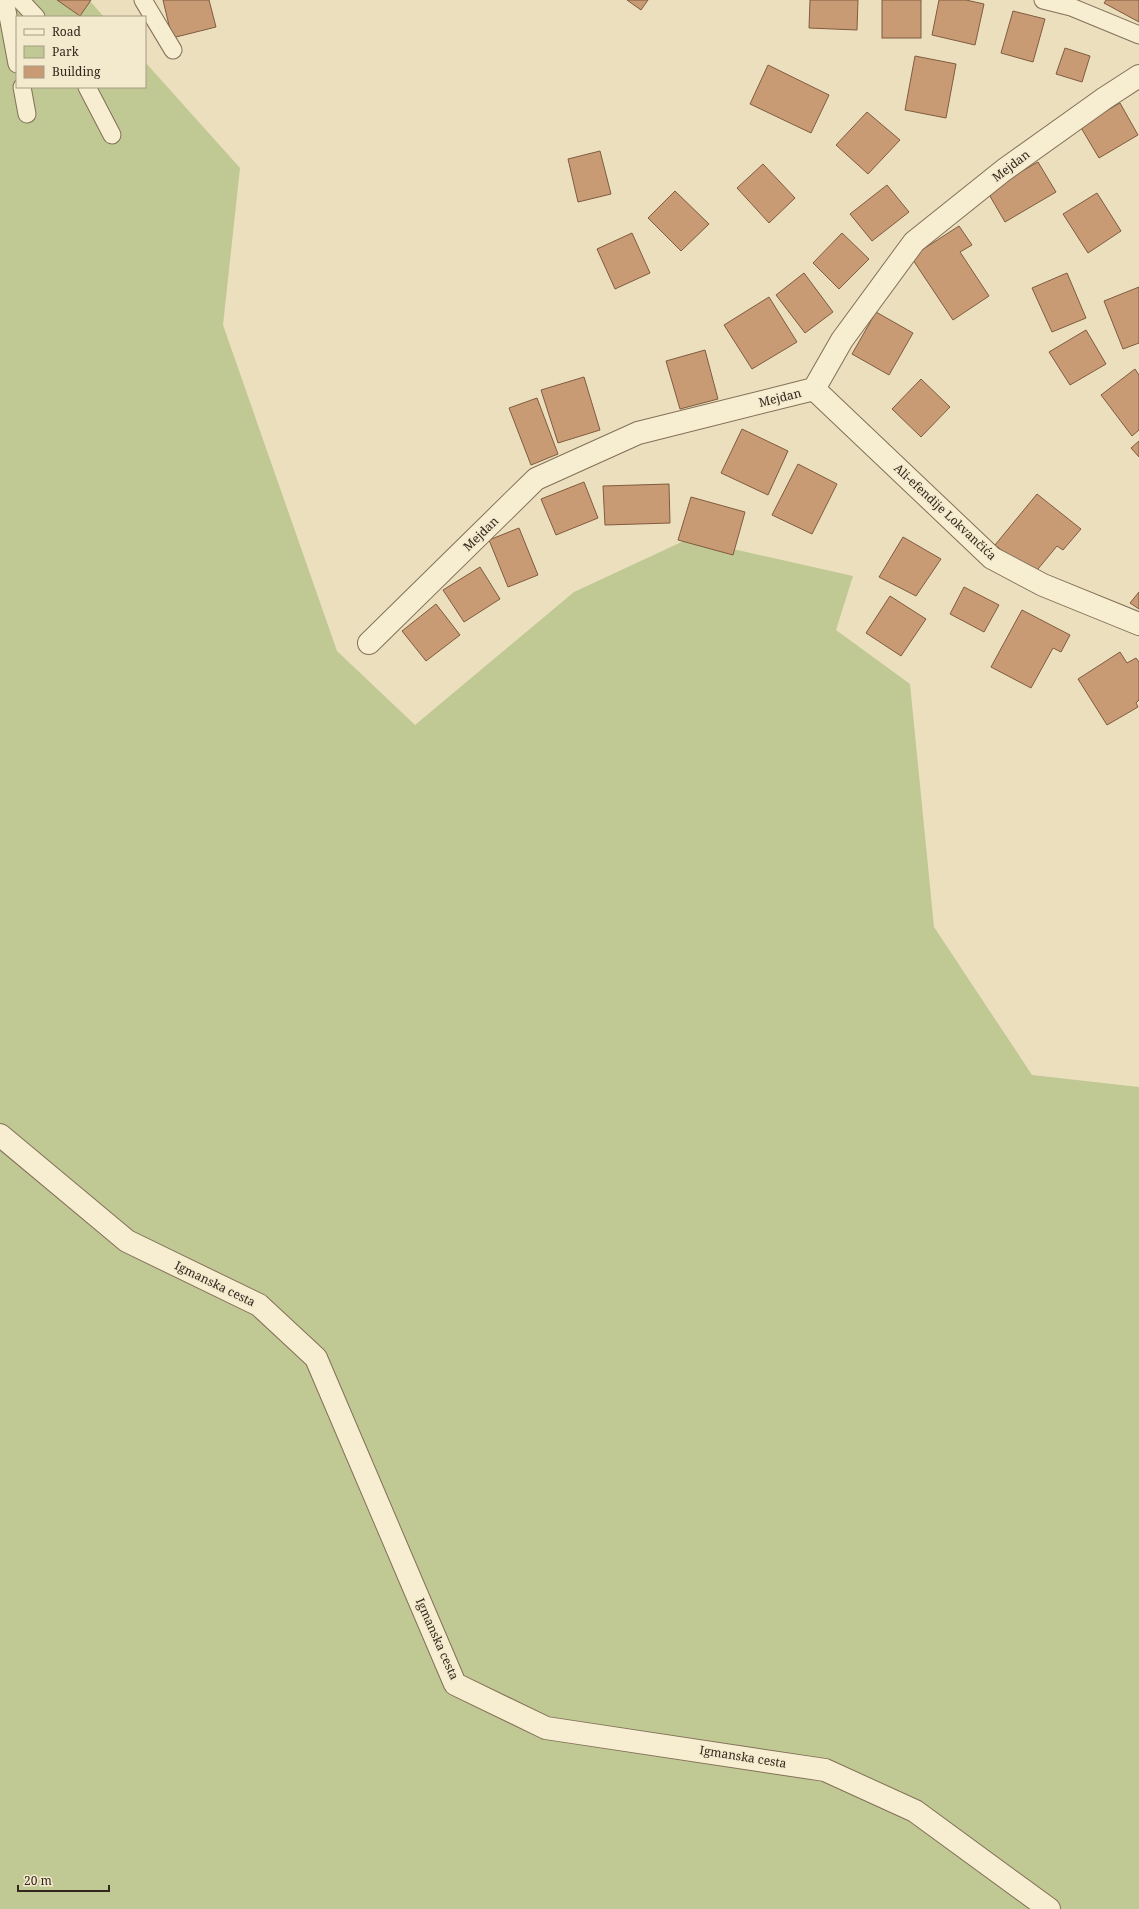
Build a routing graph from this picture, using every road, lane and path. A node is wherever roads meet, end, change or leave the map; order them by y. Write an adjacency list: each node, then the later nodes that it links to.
1 (4, 0): 8 (lane)
2 (20, 0): 5 (lane)
3 (143, 0): 7 (lane)
4 (1043, 0): 6 (lane)
5 (35, 16)
6 (1139, 35)
7 (173, 50)
8 (16, 59)
9 (1139, 76): 14 (street, Mejdan)
10 (22, 88): 12 (lane)
11 (88, 88): 13 (lane)
12 (27, 114)
13 (112, 135)
14 (814, 390): 15 (street, Ali-efendije Lokvančića); 16 (street, Mejdan)
15 (1139, 624)
16 (369, 643)
17 (0, 1135): 18 (street, Igmanska cesta)
18 (1049, 1909)

